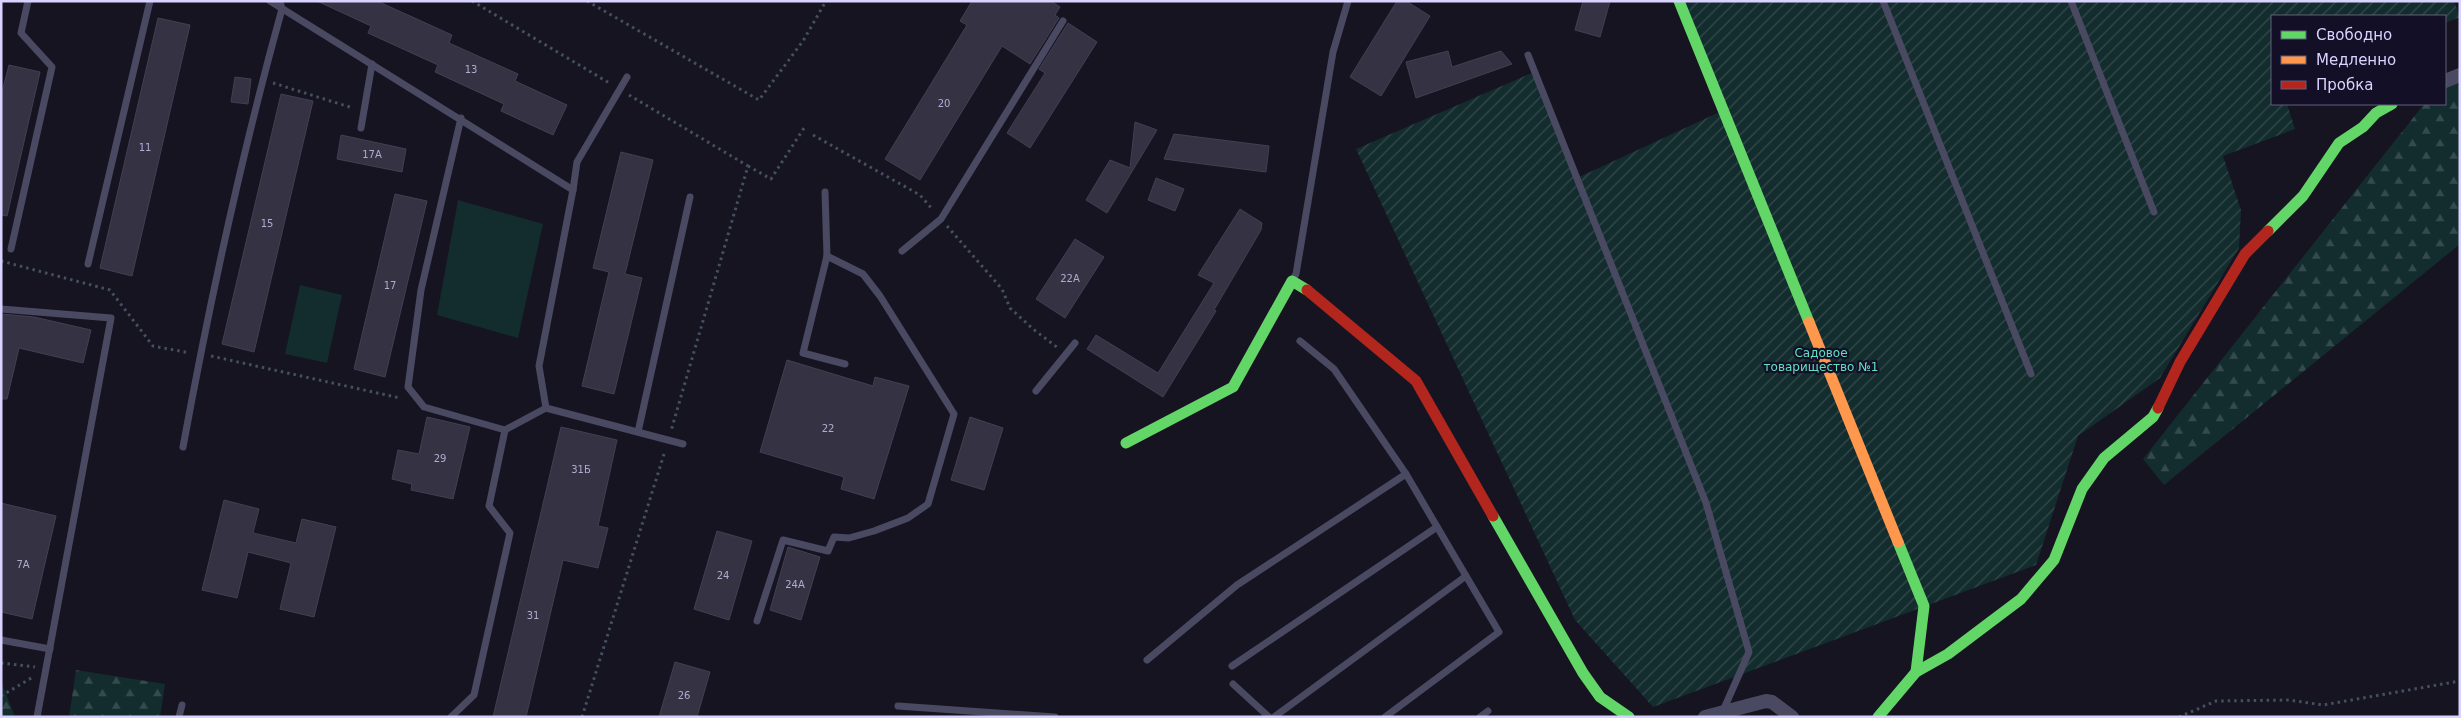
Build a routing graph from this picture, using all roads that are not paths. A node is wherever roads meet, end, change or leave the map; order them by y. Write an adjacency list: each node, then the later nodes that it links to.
1 (28, 1): 22 (lane)
2 (150, 1): 25 (lane)
3 (270, 1): 8 (lane)
4 (1348, 1): 26 (lane)
5 (1679, 1): 47 (street)
6 (1882, 1): 31 (lane)
7 (2071, 1): 21 (lane)
8 (281, 5): 11 (lane); 38 (lane)
9 (1063, 21): 23 (lane)
10 (1528, 55): 52 (lane)
11 (372, 64): 16 (lane); 17 (lane)
12 (2460, 75): 14 (street)
13 (627, 77): 18 (lane)
14 (2446, 81)
15 (2390, 105): 47 (street)
16 (461, 118): 18 (lane); 34 (lane)
17 (361, 128)
18 (573, 190): 33 (lane)
19 (825, 192): 24 (lane)
20 (690, 198): 35 (lane)
21 (2154, 212)
22 (11, 250)
23 (902, 251)
24 (827, 256): 30 (lane); 42 (lane)
25 (88, 264)
26 (1292, 282): 36 (street); 61 (street)
27 (1, 309): 44 (lane)
28 (1300, 341): 39 (lane)
29 (1074, 343): 32 (lane)
30 (845, 364)
31 (2031, 374)
32 (1036, 392)
33 (546, 408): 34 (lane); 35 (lane)
34 (505, 430): 55 (lane)
35 (638, 432): 37 (lane)
36 (1126, 443)
37 (683, 444)
38 (184, 447)
39 (1406, 474): 40 (lane); 45 (lane)
40 (1437, 527): 41 (lane); 46 (lane)
41 (1466, 576): 58 (lane); 59 (lane)
42 (757, 621)
43 (1, 640): 44 (lane)
44 (50, 649): 53 (lane)
45 (1147, 660)
46 (1232, 666)
47 (1916, 672): 64 (street)
48 (1233, 684): 57 (lane)
49 (182, 705): 54 (lane)
50 (898, 706): 56 (lane)
51 (1488, 711): 60 (lane)
52 (1722, 713): 62 (street); 63 (street)
53 (37, 717)
54 (179, 717)
55 (451, 717)
56 (1055, 717)
57 (1269, 717)
58 (1274, 717)
59 (1385, 717)
60 (1480, 717)
61 (1629, 717)
62 (1705, 717)
63 (1792, 717)
64 (1878, 717)

